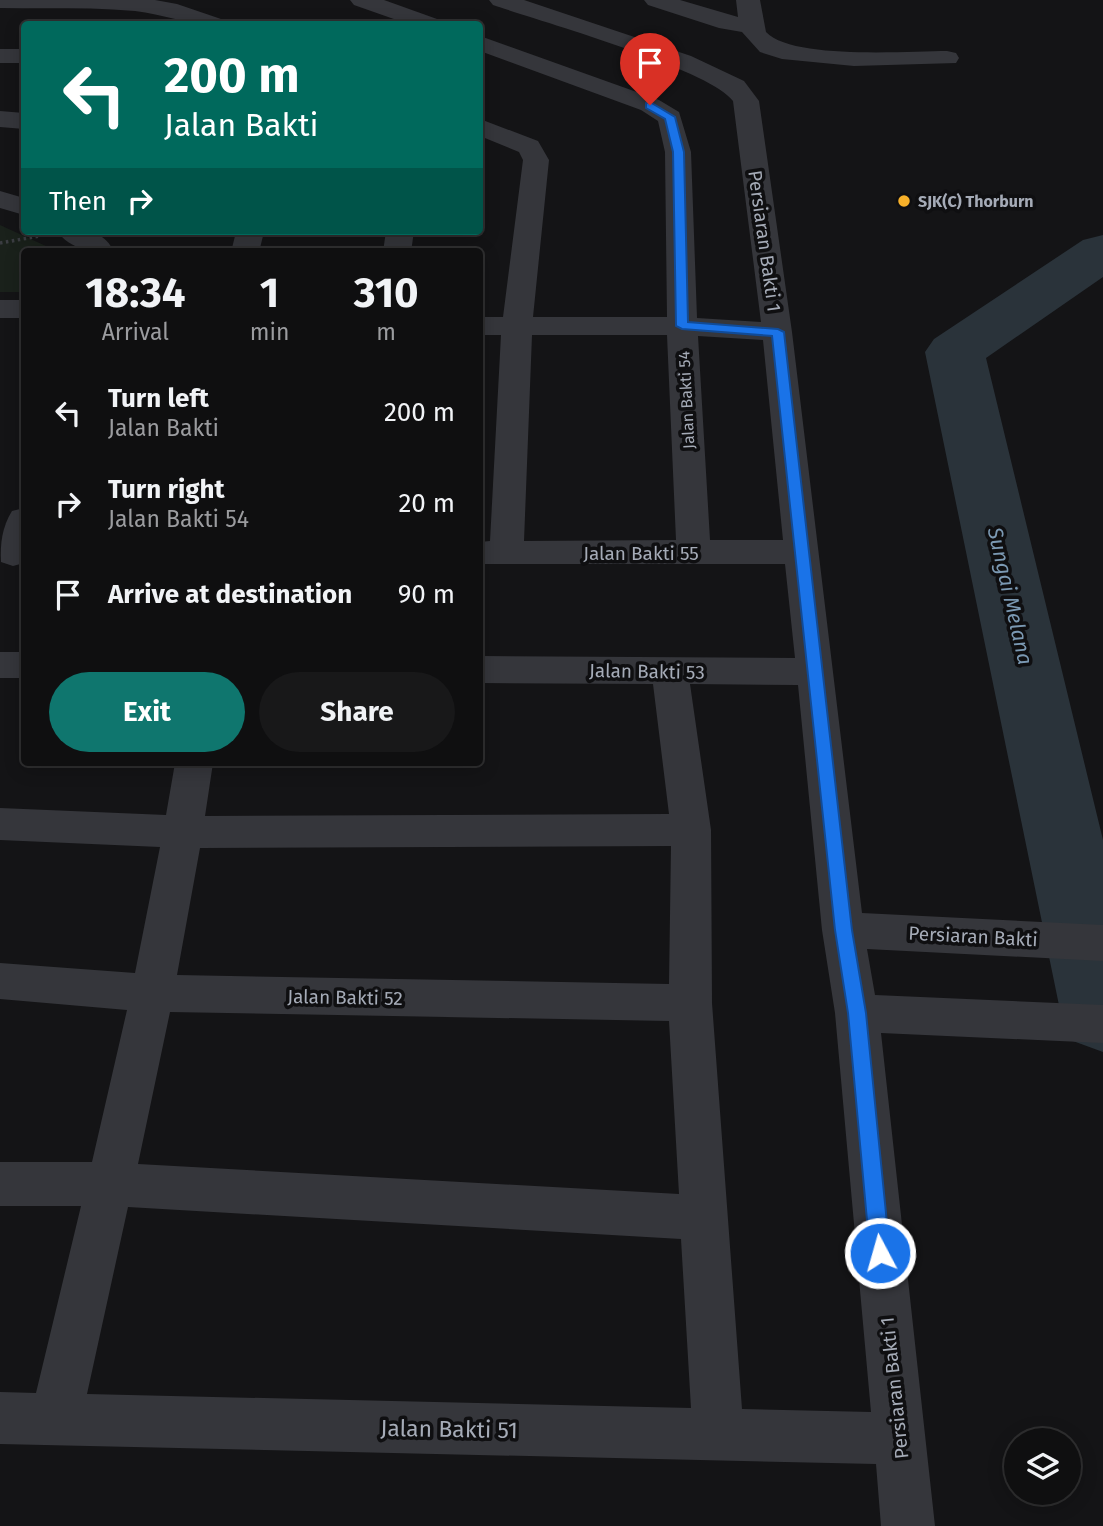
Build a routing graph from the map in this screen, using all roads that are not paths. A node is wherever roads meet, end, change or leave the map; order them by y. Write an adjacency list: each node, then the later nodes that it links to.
1 (362, 0): 8 (street)
2 (501, 0): 6 (street)
3 (656, 0): 9 (street)
4 (748, 0): 9 (street)
5 (0, 1): 7 (street)
6 (546, 9): 11 (street)
7 (204, 21)
8 (409, 21)
9 (738, 24): 11 (street); 14 (street)
10 (483, 44): 26 (street, Jalan Bakti 54)
11 (696, 50): 27 (street, Persiaran Bakti 1)
12 (0, 56): 13 (street)
13 (21, 56)
14 (947, 58)
15 (0, 119): 16 (street)
16 (21, 121)
17 (483, 128): 25 (street)
18 (0, 199): 19 (street)
19 (21, 206)
20 (78, 235): 21 (street)
21 (98, 248)
22 (0, 309): 23 (street)
23 (21, 309)
24 (483, 326): 25 (street)
25 (517, 326): 26 (street); 30 (street)
26 (682, 326): 27 (street); 31 (street, Jalan Bakti 54)
27 (778, 332): 29 (street, Persiaran Bakti 1)
28 (21, 528): 32 (street)
29 (802, 552): 31 (street, Jalan Bakti 55); 37 (street, Persiaran Bakti 1)
30 (493, 553): 31 (street, Jalan Bakti 55)
31 (694, 553)
32 (12, 554)
33 (0, 665): 34 (street)
34 (21, 665)
35 (483, 669): 36 (street, Jalan Bakti 53)
36 (670, 671): 37 (street, Jalan Bakti 53); 40 (street)
37 (815, 672): 42 (street, Persiaran Bakti 1)
38 (194, 766): 41 (street)
39 (0, 824): 41 (street)
40 (691, 830): 41 (street); 46 (street)
41 (184, 832): 45 (street)
42 (843, 930): 43 (street, Persiaran Bakti); 47 (street, Persiaran Bakti 1)
43 (1103, 943)
44 (0, 981): 45 (street, Jalan Bakti 52)
45 (152, 993): 46 (street, Jalan Bakti 52); 50 (street)
46 (690, 1003): 51 (street)
47 (857, 1013): 48 (street); 55 (street, Persiaran Bakti 1)
48 (1103, 1024)
49 (0, 1184): 50 (street)
50 (109, 1184): 51 (street); 53 (street)
51 (705, 1218): 54 (street)
52 (0, 1418): 53 (street, Jalan Bakti 51)
53 (56, 1419): 54 (street, Jalan Bakti 51)
54 (718, 1435): 55 (street, Jalan Bakti 51)
55 (899, 1439): 56 (street, Persiaran Bakti 1)
56 (908, 1526)

